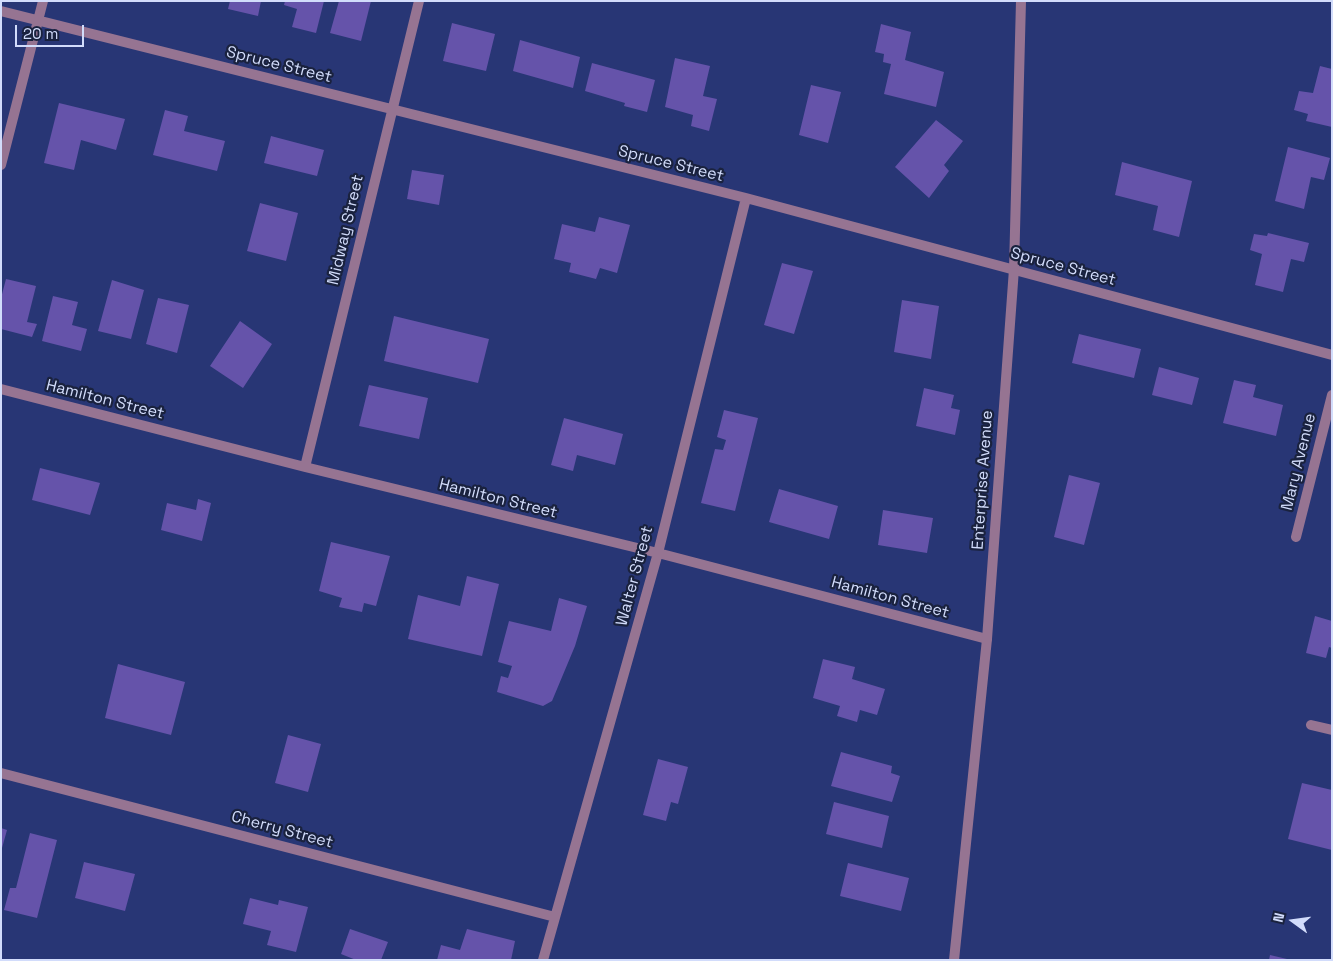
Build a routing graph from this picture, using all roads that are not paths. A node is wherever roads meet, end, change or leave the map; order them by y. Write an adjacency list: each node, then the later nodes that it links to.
1 (43, 1): 5 (street)
2 (419, 1): 6 (street, Midway Street)
3 (1021, 1): 9 (street, Enterprise Avenue)
4 (1, 11): 5 (street, Spruce Street)
5 (38, 21): 6 (street, Spruce Street); 7 (street)
6 (391, 108): 8 (street, Spruce Street); 13 (street, Midway Street)
7 (1, 165)
8 (746, 198): 9 (street, Spruce Street); 15 (street, Walter Street)
9 (1014, 269): 10 (street, Spruce Street); 16 (street, Enterprise Avenue)
10 (1332, 355)
11 (1, 389): 13 (street, Hamilton Street)
12 (1332, 394): 14 (street, Mary Avenue)
13 (305, 467): 15 (street, Hamilton Street)
14 (1296, 537)
15 (658, 554): 16 (street, Hamilton Street); 20 (street, Walter Street)
16 (987, 638): 22 (street, Enterprise Avenue)
17 (1311, 725): 18 (street)
18 (1332, 730)
19 (1, 773): 20 (street, Cherry Street)
20 (555, 917): 21 (street, Walter Street)
21 (543, 960)
22 (954, 960)

